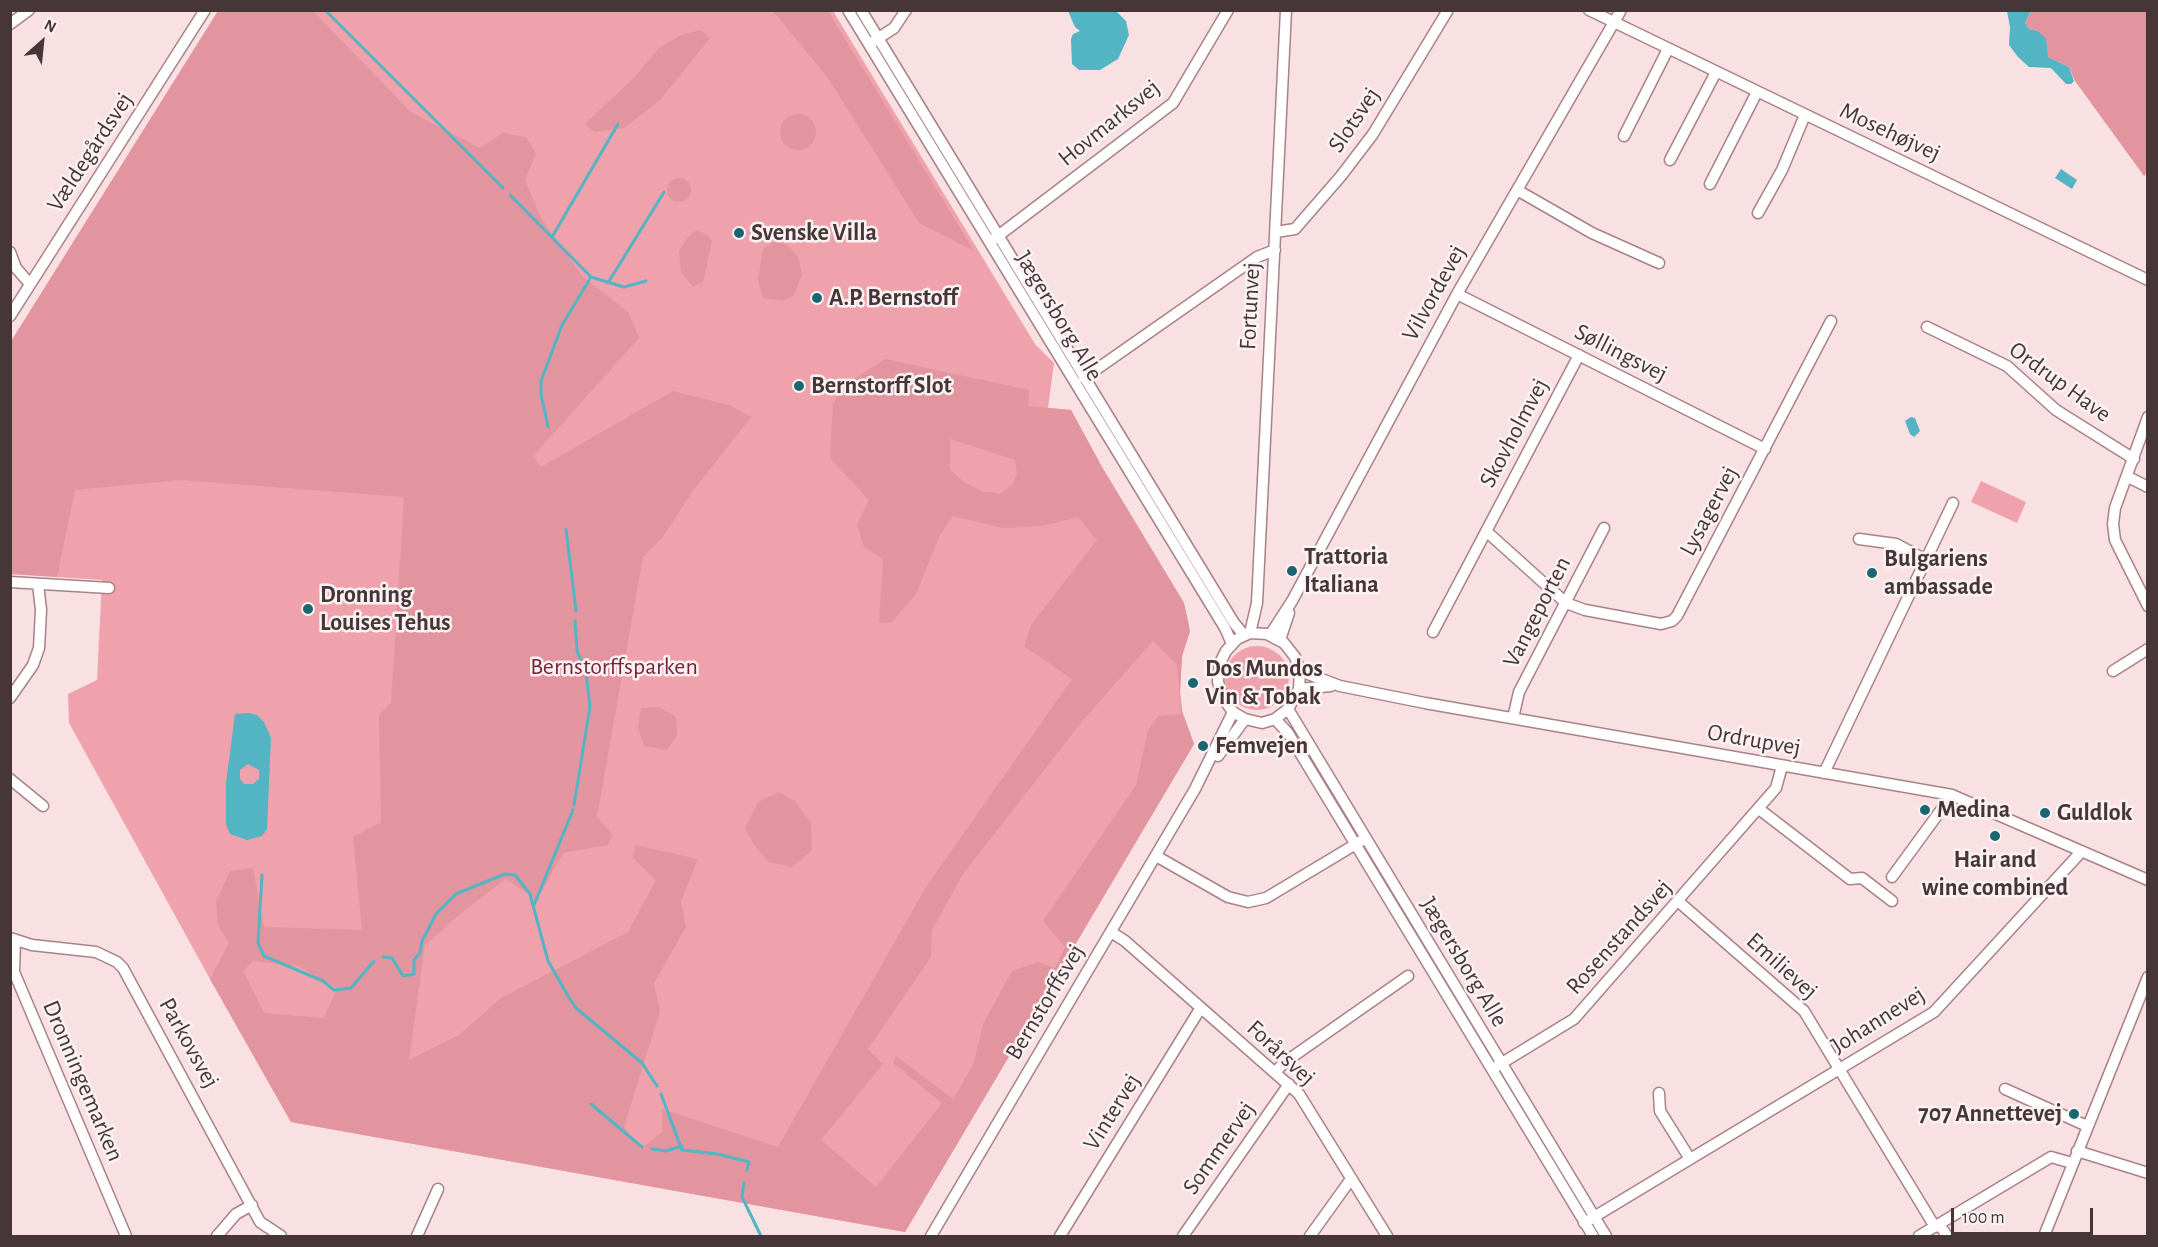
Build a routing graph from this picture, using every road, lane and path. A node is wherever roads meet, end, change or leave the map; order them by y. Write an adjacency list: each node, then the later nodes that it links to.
1 (29, 10): 12 (street)
2 (205, 10): 29 (street, Vældegårdsvej)
3 (848, 10): 13 (street, Jægersborg Alle)
4 (861, 10): 13 (street, Jægersborg Alle)
5 (906, 10): 13 (street)
6 (1228, 10): 24 (street, Hovmarksvej)
7 (1286, 10): 23 (street, Fortunvej)
8 (1448, 10): 23 (street, Slotsvej)
9 (1589, 10): 11 (street, Mosehøjvej)
10 (1621, 10): 11 (street, Vilvordevej)
11 (1614, 23): 14 (street, Mosehøjvej); 21 (street, Vilvordevej)
12 (10, 24)
13 (873, 41): 24 (street, Jægersborg Alle)
14 (1668, 49): 15 (street, Mosehøjvej); 18 (street)
15 (1716, 72): 16 (street, Mosehøjvej); 19 (street)
16 (1757, 92): 17 (street, Mosehøjvej); 20 (street)
17 (1805, 115): 22 (street); 28 (street, Mosehøjvej)
18 (1624, 136)
19 (1670, 160)
20 (1710, 184)
21 (1516, 190): 27 (street); 30 (street, Vilvordevej)
22 (1758, 213)
23 (1276, 232): 25 (street, Fortunvej)
24 (994, 239): 35 (street, Jægersborg Alle); 55 (street, Jægersborg Alle)
25 (1275, 250): 35 (street); 49 (street, Fortunvej)
26 (10, 252): 29 (street)
27 (1659, 263)
28 (2148, 280)
29 (30, 284): 31 (street, Vældegårdsvej)
30 (1457, 294): 34 (street, Søllingsvej); 54 (street, Vilvordevej)
31 (10, 316)
32 (1831, 321): 37 (street, Lysagervej)
33 (1927, 327): 38 (street, Ordrup Have)
34 (1579, 355): 37 (street, Søllingsvej); 43 (street, Skovholmvej)
35 (1084, 378): 53 (street, Jægersborg Alle)
36 (2148, 417): 38 (street)
37 (1766, 449): 50 (street, Lysagervej)
38 (2134, 459): 39 (street)
39 (2128, 477): 40 (street); 51 (street)
40 (2148, 487)
41 (1953, 503): 45 (street)
42 (1604, 528): 50 (street, Vangeporten)
43 (1486, 531): 50 (street); 52 (street, Skovholmvej)
44 (1859, 539): 45 (street)
45 (1926, 560): 68 (street)
46 (10, 582): 47 (street)
47 (38, 584): 48 (street); 61 (street)
48 (109, 588)
49 (1257, 603): 53 (street, Fortunvej); 54 (street, Fortunvej)
50 (1566, 603): 64 (street, Vangeporten)
51 (2148, 606)
52 (1433, 632)
53 (1247, 634): 54 (street); 55 (street)
54 (1271, 636): 57 (street)
55 (1232, 644): 63 (street)
56 (2148, 649): 58 (street)
57 (1300, 672): 59 (street, Ordrupvej); 60 (street)
58 (2113, 672)
59 (1340, 686): 60 (street, Ordrupvej); 64 (street, Ordrupvej)
60 (1299, 689): 62 (street)
61 (10, 698)
62 (1288, 709): 66 (street); 74 (street, Jægersborg Alle)
63 (1233, 712): 65 (street); 70 (street, Bernstorffsvej)
64 (1513, 718): 67 (street, Ordrupvej)
65 (1245, 719): 66 (street); 70 (street, Bernstorffsvej)
66 (1275, 719): 74 (street, Jægersborg Alle)
67 (1782, 766): 68 (street, Ordrupvej); 73 (street, Rosenstandsvej)
68 (1824, 773): 71 (street, Ordrupvej)
69 (10, 779): 72 (street)
70 (1195, 789): 76 (street, Bernstorffsvej)
71 (1952, 795): 75 (street, Ordrupvej); 77 (street)
72 (43, 806)
73 (1759, 809): 79 (street); 80 (street, Rosenstandsvej)
74 (1360, 842): 76 (street); 86 (street, Jægersborg Alle)
75 (2081, 852): 78 (street, Ordrupvej); 87 (street, Johannevej)
76 (1156, 856): 81 (street, Bernstorffsvej)
77 (1892, 877)
78 (2148, 880)
79 (1892, 901)
80 (1679, 902): 86 (street, Rosenstandsvej); 87 (street, Emilievej)
81 (1111, 932): 85 (street, Forårsvej); 106 (street, Bernstorffsvej)
82 (13, 939): 99 (street, Parkovsvej); 102 (street, Dronningemarken)
83 (1408, 976): 88 (street)
84 (2148, 976): 92 (street)
85 (1200, 1009): 88 (street, Forårsvej); 107 (street, Vintervej)
86 (1496, 1066): 100 (street, Jægersborg Alle)
87 (1838, 1069): 94 (street, Johannevej); 101 (street, Emilievej)
88 (1275, 1072): 89 (street, Forårsvej)
89 (1289, 1084): 97 (street, Forårsvej); 108 (street, Sommervej)
90 (2006, 1089): 92 (street)
91 (1659, 1093): 94 (street)
92 (2087, 1126): 93 (street)
93 (2077, 1151): 95 (street); 96 (street)
94 (1689, 1159): 100 (street, Johannevej)
95 (2072, 1163): 101 (street); 115 (street)
96 (2148, 1173)
97 (1351, 1179): 109 (street); 110 (street, Forårsvej)
98 (438, 1189): 105 (street)
99 (252, 1205): 103 (street); 104 (street, Parkovsvej)
100 (1589, 1220): 111 (street, Jægersborg Alle); 112 (street, Jægersborg Alle)
101 (1937, 1226): 113 (street); 114 (street, Emilievej)
102 (126, 1236)
103 (217, 1236)
104 (282, 1236)
105 (417, 1236)
106 (931, 1236)
107 (1060, 1236)
108 (1183, 1236)
109 (1310, 1236)
110 (1387, 1236)
111 (1593, 1236)
112 (1606, 1236)
113 (1919, 1236)
114 (1947, 1236)
115 (2044, 1236)

